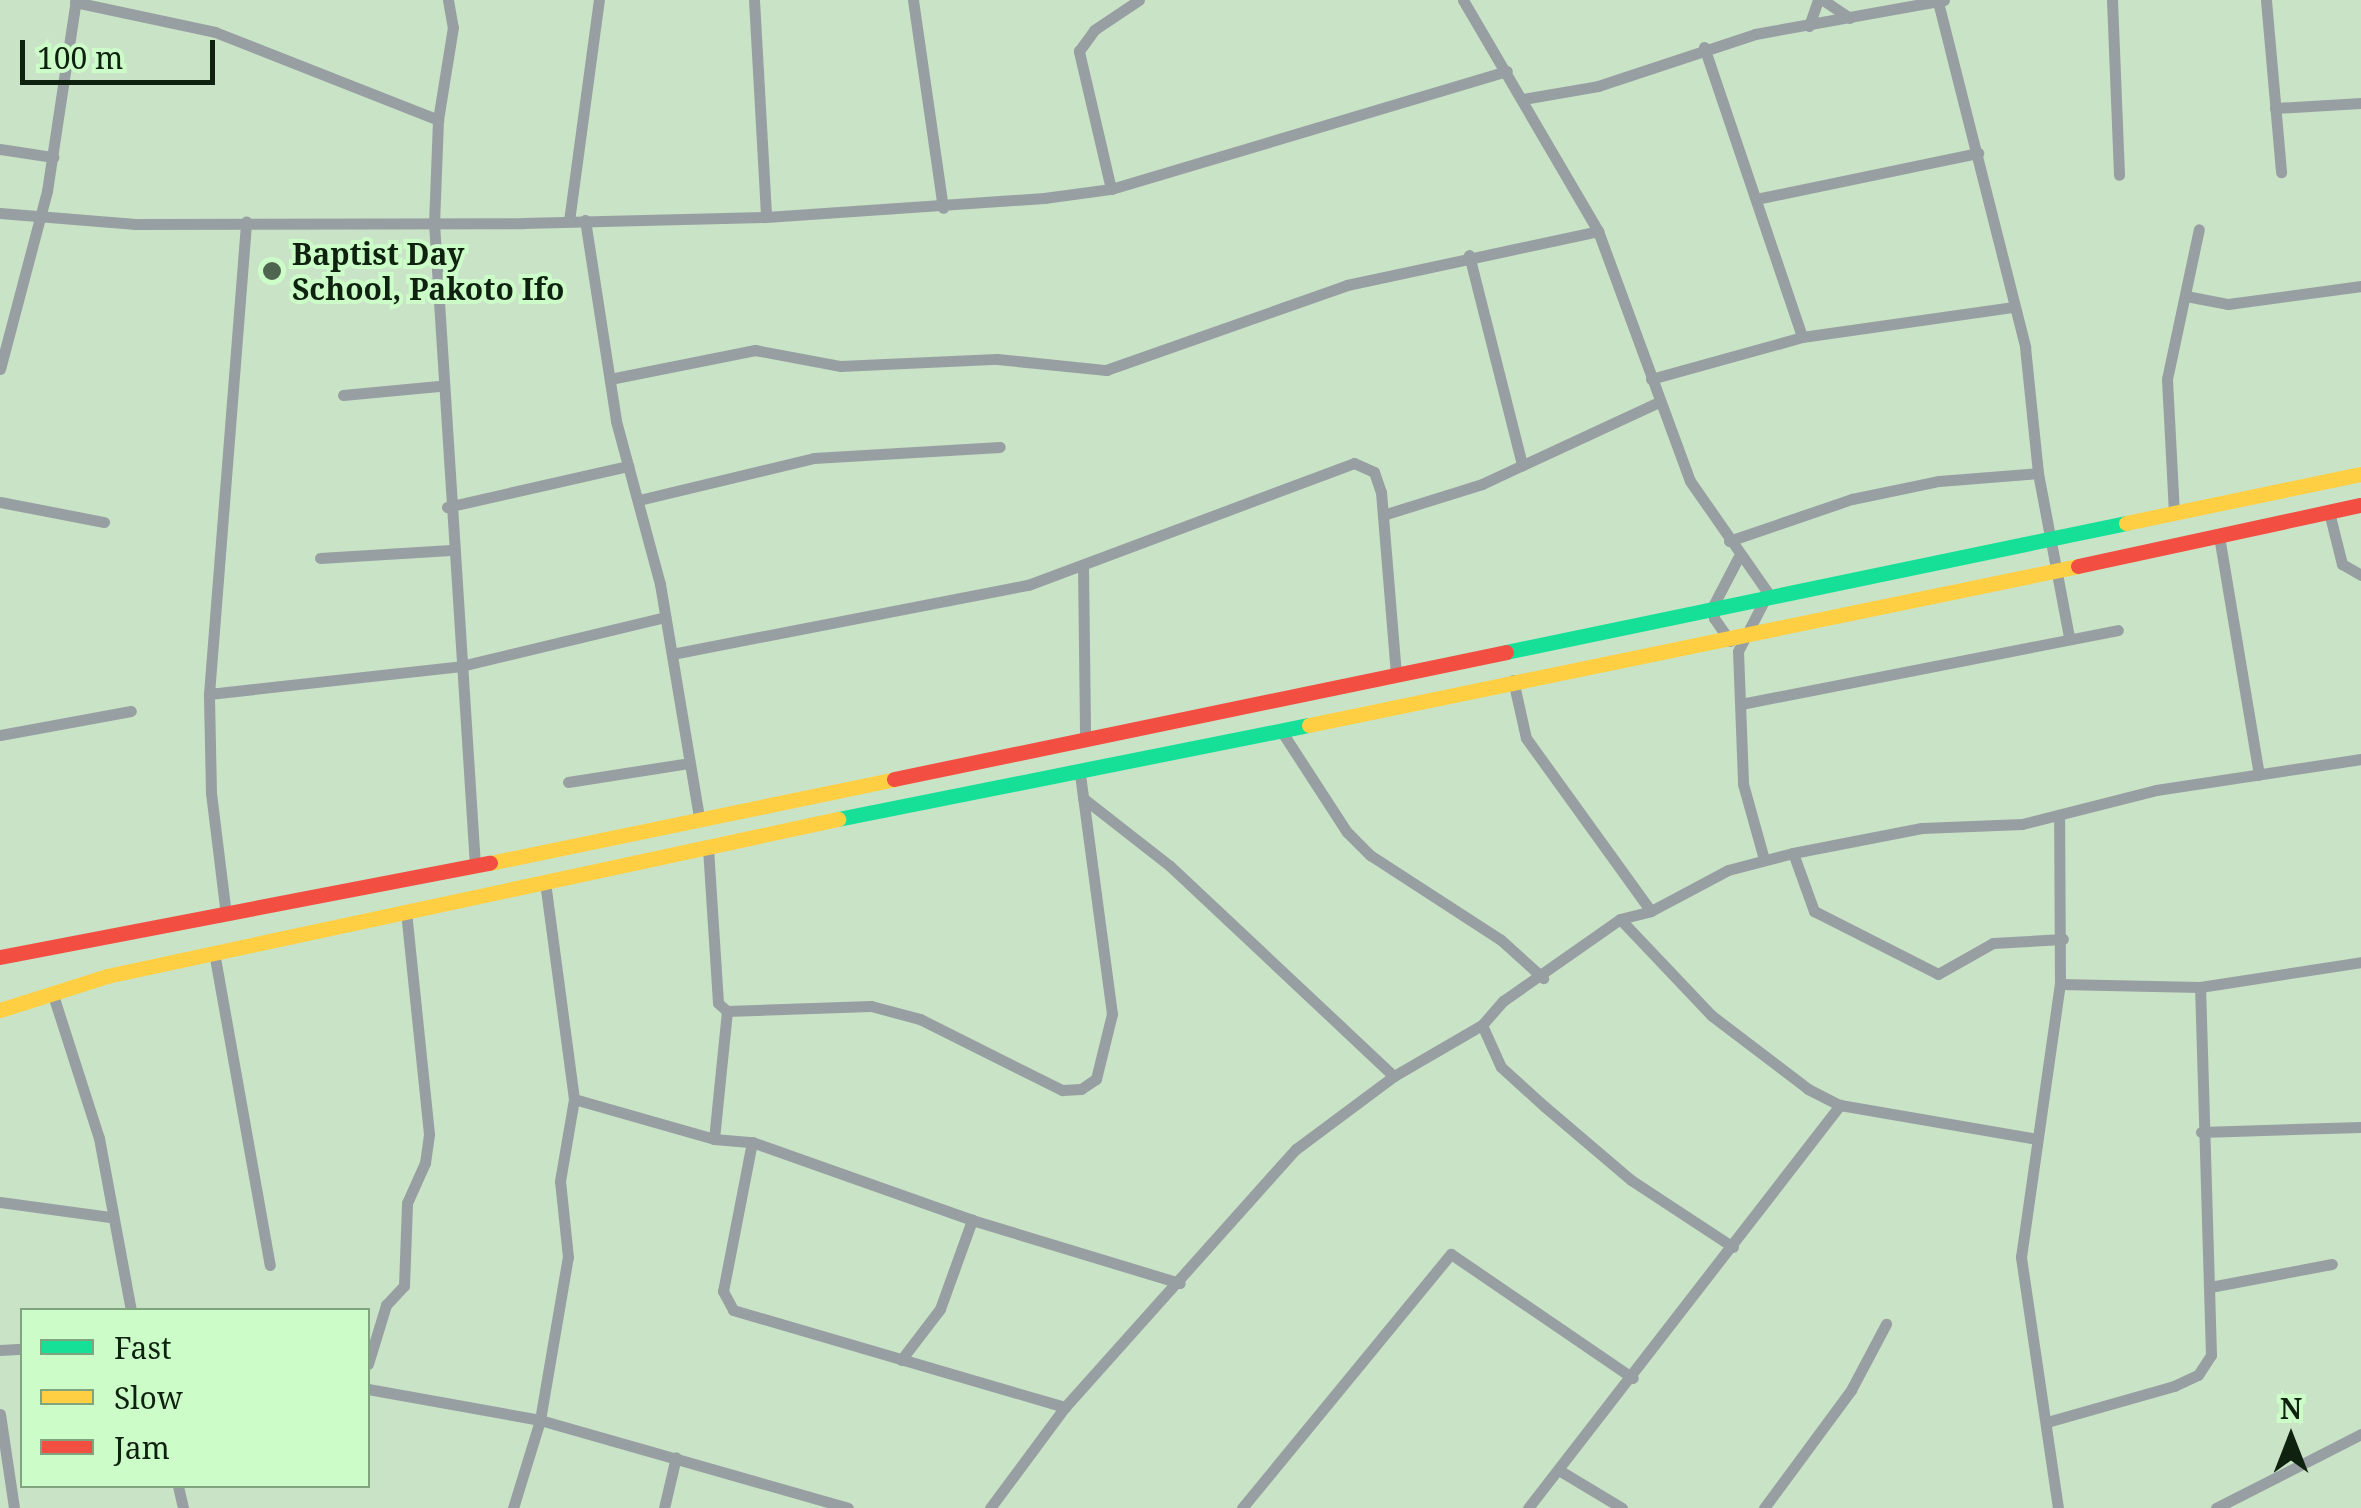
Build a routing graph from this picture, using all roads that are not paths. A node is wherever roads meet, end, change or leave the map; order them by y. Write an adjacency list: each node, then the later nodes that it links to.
1 (448, 0): 19 (street)
2 (600, 0): 33 (street)
3 (754, 0): 29 (street)
4 (913, 0): 27 (street)
5 (1139, 0): 25 (street)
6 (1463, 0): 15 (street)
7 (1820, 0): 12 (street); 13 (street)
8 (2112, 0): 24 (street)
9 (2266, 0): 18 (street)
10 (75, 1): 19 (street); 22 (street)
11 (1941, 1): 12 (street); 21 (street)
12 (1850, 18): 13 (street)
13 (1808, 26): 14 (street)
14 (1704, 47): 16 (street); 26 (street)
15 (1507, 71): 16 (street); 25 (street)
16 (1523, 98): 36 (street)
17 (2361, 103): 18 (street)
18 (2275, 108): 23 (street)
19 (438, 120): 34 (street)
20 (0, 149): 22 (street)
21 (1978, 154): 26 (street); 40 (street)
22 (53, 157): 30 (street)
23 (2280, 172)
24 (2119, 175)
25 (1111, 189): 27 (street)
26 (1756, 199): 41 (street)
27 (944, 208): 29 (street)
28 (0, 214): 30 (street)
29 (766, 217): 31 (street)
30 (40, 220): 32 (street); 42 (street)
31 (586, 220): 33 (street); 44 (street)
32 (246, 221): 34 (street); 80 (street)
33 (569, 222): 34 (street)
34 (434, 223): 45 (street)
35 (2199, 230): 39 (street)
36 (1598, 231): 37 (street); 43 (street)
37 (1469, 256): 44 (street); 49 (street)
38 (2361, 286): 39 (street)
39 (2186, 296): 58 (street)
40 (2012, 307): 41 (street); 51 (street)
41 (1802, 337): 43 (street)
42 (0, 369)
43 (1651, 378): 47 (street)
44 (610, 379): 50 (street)
45 (440, 386): 46 (street); 56 (street)
46 (343, 395)
47 (1659, 402): 49 (street); 63 (street)
48 (1000, 447): 53 (street)
49 (1522, 465): 59 (street)
50 (628, 466): 53 (street); 56 (street)
51 (2038, 473): 61 (street); 63 (street)
52 (2361, 474): 58 (street)
53 (639, 500): 72 (street)
54 (0, 502): 60 (street)
55 (2361, 505): 57 (street)
56 (447, 507): 64 (street)
57 (2329, 512): 62 (street); 69 (street)
58 (2174, 513): 61 (street)
59 (1383, 514): 67 (street); 78 (street)
60 (104, 522)
61 (2051, 536): 68 (street); 70 (street)
62 (2218, 536): 68 (street); 89 (street)
63 (1729, 541): 66 (street)
64 (450, 550): 65 (street); 77 (street)
65 (320, 558)
66 (1738, 558): 70 (street); 71 (street)
67 (1083, 565): 76 (street); 85 (street)
68 (2060, 566): 74 (street); 75 (street)
69 (2361, 575)
70 (1768, 593): 71 (street); 75 (street)
71 (1713, 606): 75 (street); 78 (street)
72 (665, 618): 76 (street); 77 (street)
73 (2118, 630): 74 (street)
74 (2069, 637): 81 (street)
75 (1737, 643): 79 (street); 81 (street)
76 (672, 654): 87 (street)
77 (461, 666): 80 (street); 97 (street)
78 (1396, 673): 85 (street)
79 (1512, 680): 83 (street); 99 (street)
80 (209, 694): 101 (street)
81 (1741, 704): 96 (street)
82 (132, 711): 84 (street)
83 (1280, 730): 88 (street); 107 (street)
84 (0, 735)
85 (1086, 740): 93 (street)
86 (2361, 759): 89 (street)
87 (690, 763): 90 (street); 93 (street)
88 (1080, 774): 91 (street); 94 (street)
89 (2259, 775): 92 (street)
90 (568, 782)
91 (1084, 798): 112 (street); 114 (street)
92 (2060, 815): 95 (street); 103 (street)
93 (699, 817): 97 (street)
94 (708, 848): 98 (street); 112 (street)
95 (1793, 853): 96 (street); 103 (street)
96 (1764, 859): 99 (street)
97 (474, 866): 101 (street)
98 (545, 882): 100 (street); 115 (street)
99 (1651, 910): 102 (street)
100 (406, 913): 104 (street); 132 (street)
101 (226, 915): 105 (street)
102 (1620, 919): 107 (street); 116 (street)
103 (2063, 940): 108 (street)
104 (214, 952): 110 (street); 127 (street)
105 (0, 957)
106 (2361, 962): 109 (street)
107 (1544, 978): 113 (street)
108 (2060, 984): 109 (street); 120 (street)
109 (2200, 987): 118 (street)
110 (54, 994): 111 (street); 123 (street)
111 (0, 1010)
112 (726, 1011): 119 (street)
113 (1482, 1025): 114 (street); 125 (street)
114 (1394, 1076): 128 (street)
115 (574, 1099): 119 (street); 138 (street)
116 (1840, 1105): 120 (street); 125 (street)
117 (2361, 1127): 118 (street)
118 (2201, 1132): 129 (street)
119 (714, 1138): 121 (street)
120 (2037, 1139): 139 (street)
121 (752, 1142): 124 (street); 133 (street)
122 (0, 1202): 123 (street)
123 (110, 1217): 130 (street)
124 (972, 1220): 128 (street); 133 (street)
125 (1733, 1247): 134 (street)
126 (2332, 1264): 129 (street)
127 (270, 1265)
128 (1180, 1283): 136 (street)
129 (2210, 1288): 139 (street)
130 (132, 1308)
131 (1886, 1324): 151 (street)
132 (370, 1358)
133 (901, 1360): 136 (street)
134 (1633, 1378): 142 (street); 148 (street)
135 (370, 1390): 138 (street)
136 (1066, 1407): 147 (street)
137 (0, 1414): 143 (street)
138 (540, 1420): 141 (street); 144 (street)
139 (2048, 1422): 152 (street)
140 (2361, 1434): 153 (street)
141 (676, 1457): 145 (street); 146 (street)
142 (1562, 1472): 149 (street); 150 (street)
143 (14, 1508)
144 (513, 1508)
145 (664, 1508)
146 (848, 1508)
147 (990, 1508)
148 (1242, 1508)
149 (1528, 1508)
150 (1622, 1508)
151 (1764, 1508)
152 (2058, 1508)
153 (2216, 1508)

